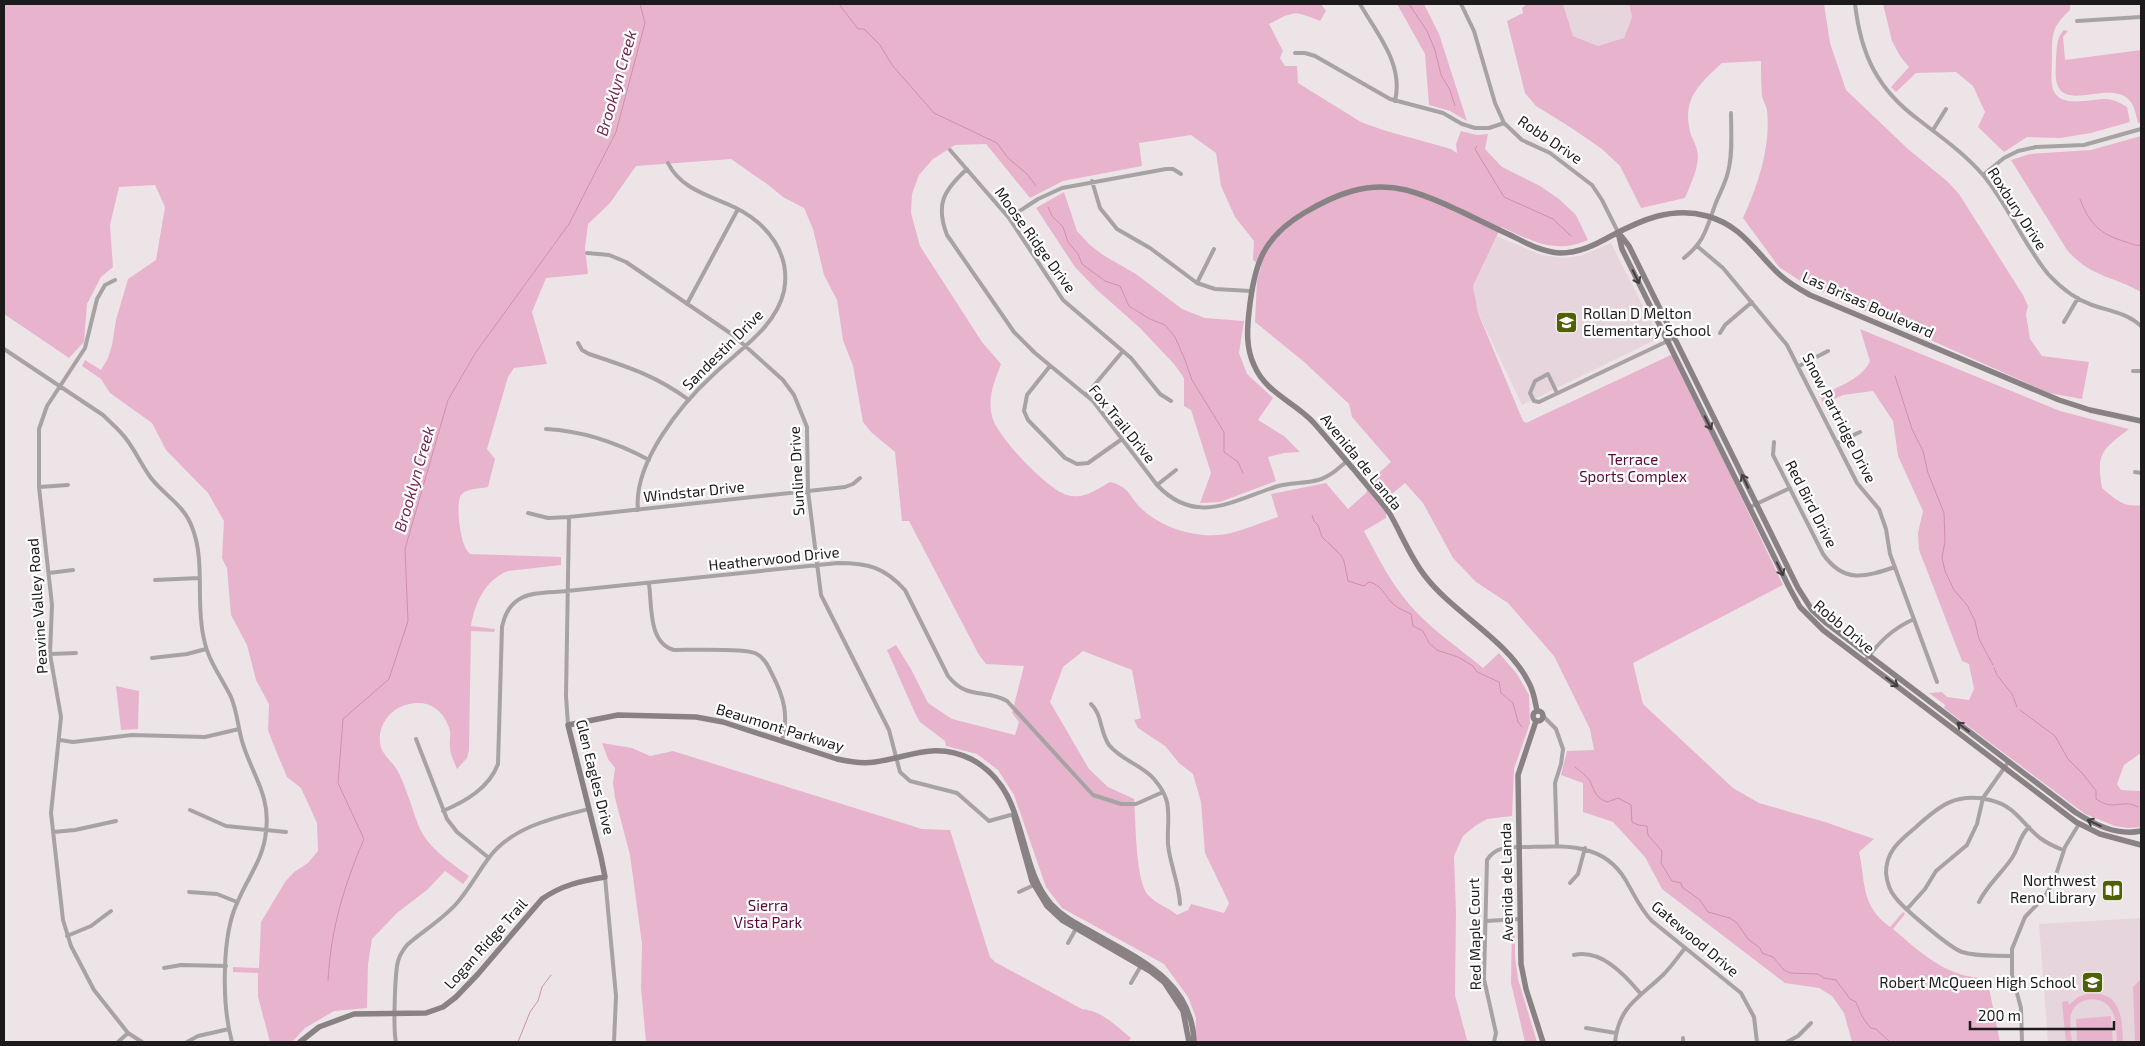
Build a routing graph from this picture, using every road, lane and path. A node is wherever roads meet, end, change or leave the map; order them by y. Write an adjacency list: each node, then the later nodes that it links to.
1 (1360, 4): 7 (street)
2 (1462, 4): 10 (street, Robb Drive)
3 (1855, 4): 12 (street, Roxbury Drive)
4 (2141, 17): 5 (street)
5 (2077, 21)
6 (1296, 53): 7 (street)
7 (1395, 101): 10 (street)
8 (1946, 109): 12 (street)
9 (1731, 114): 22 (street)
10 (1504, 123): 24 (street, Robb Drive)
11 (2141, 129): 17 (street)
12 (1933, 130): 17 (street, Roxbury Drive)
13 (950, 150): 15 (street, Moose Ridge Drive)
14 (668, 163): 19 (street, Sandestin Drive)
15 (967, 169): 23 (street, Moose Ridge Drive); 47 (street, Fox Trail Drive)
16 (1181, 174): 18 (street)
17 (1983, 176): 34 (street, Roxbury Drive)
18 (1092, 181): 23 (street); 32 (street)
19 (685, 183): 20 (street); 21 (street, Sandestin Drive)
20 (680, 188)
21 (738, 209): 36 (street); 43 (street, Sandestin Drive)
22 (1711, 217): 24 (street, Las Brisas Boulevard); 25 (street); 56 (street, Las Brisas Boulevard)
23 (1009, 218): 45 (street, Moose Ridge Drive)
24 (1618, 232): 33 (street, Las Brisas Boulevard); 40 (street, Robb Drive); 41 (street, Robb Drive, one-way to 41)
25 (1697, 246): 30 (street); 35 (street, Snow Partridge Drive)
26 (1214, 249): 32 (street)
27 (619, 250): 29 (street)
28 (587, 253): 29 (street, Sunline Drive)
29 (616, 257): 36 (street, Sunline Drive)
30 (1684, 258)
31 (115, 280): 51 (street, Peavine Valley Road)
32 (1197, 283): 33 (street)
33 (1251, 291): 63 (street, Avenida de Landa)
34 (2078, 298): 37 (street); 38 (street, Roxbury Drive)
35 (1752, 302): 39 (street); 48 (street, Snow Partridge Drive)
36 (687, 304): 43 (street, Sunline Drive)
37 (2064, 322)
38 (2141, 326)
39 (1720, 333)
40 (1674, 338): 41 (street); 73 (street, Robb Drive, one-way to 40)
41 (1666, 341): 52 (street); 74 (street, Robb Drive, one-way to 74)
42 (578, 342): 54 (street)
43 (746, 347): 54 (street, Sandestin Drive); 72 (street, Sunline Drive)
44 (4, 348): 51 (street)
45 (1123, 351): 53 (street); 55 (street, Moose Ridge Drive)
46 (1828, 351): 48 (street)
47 (1050, 366): 53 (street, Fox Trail Drive); 59 (street)
48 (1799, 366): 61 (street, Snow Partridge Drive)
49 (2141, 371): 50 (street)
50 (2133, 372)
51 (60, 386): 70 (street, Peavine Valley Road); 82 (street)
52 (1558, 393): 52 (street)
53 (1086, 395): 59 (street, Fox Trail Drive)
54 (688, 400): 62 (street, Sandestin Drive)
55 (1171, 401)
56 (2141, 421)
57 (546, 429): 62 (street)
58 (1860, 432): 61 (street)
59 (1122, 439): 69 (street, Fox Trail Drive)
60 (1774, 442): 71 (street, Red Bird Drive)
61 (1837, 443): 79 (street, Snow Partridge Drive)
62 (649, 460): 75 (street, Sandestin Drive)
63 (1347, 462): 69 (street, Fox Trail Drive); 95 (street, Avenida de Landa)
64 (1176, 470): 69 (street)
65 (2135, 472): 66 (street)
66 (2141, 473)
67 (860, 478): 72 (street, Windstar Drive)
68 (68, 485): 70 (street)
69 (1157, 485)
70 (39, 487): 81 (street, Peavine Valley Road)
71 (1790, 488): 73 (street); 79 (street, Red Bird Drive)
72 (808, 491): 75 (street, Windstar Drive); 78 (street, Sunline Drive)
73 (1757, 504): 74 (street); 90 (street, Robb Drive)
74 (1750, 507): 92 (street, Robb Drive, one-way to 92)
75 (638, 510): 77 (street, Windstar Drive)
76 (528, 513): 77 (street, Windstar Drive)
77 (569, 517): 85 (street, Glen Eagles Drive)
78 (816, 566): 84 (street, Heatherwood Drive); 103 (street, Sunline Drive); 106 (street, Heatherwood Drive)
79 (1895, 567): 86 (street, Snow Partridge Drive)
80 (73, 570): 81 (street)
81 (49, 573): 89 (street, Peavine Valley Road)
82 (199, 578): 83 (street); 87 (street)
83 (155, 580)
84 (650, 584): 85 (street, Heatherwood Drive); 102 (street)
85 (567, 592): 98 (street, Glen Eagles Drive); 110 (street, Heatherwood Drive)
86 (1914, 619): 90 (street); 93 (street, Snow Partridge Drive)
87 (206, 649): 91 (street); 99 (street)
88 (76, 653): 89 (street)
89 (50, 654): 101 (street, Peavine Valley Road)
90 (1869, 655): 92 (street); 104 (street, Robb Drive, one-way to 90)
91 (152, 658)
92 (1865, 661): 105 (street, Robb Drive, one-way to 105)
93 (1937, 682)
94 (1091, 704): 106 (street)
95 (1537, 711): 96 (street); 97 (street, Avenida de Landa)
96 (1543, 716): 97 (street); 120 (street)
97 (1536, 721): 121 (street, Avenida de Landa)
98 (568, 725): 102 (street, Beaumont Parkway); 108 (street, Glen Eagles Drive)
99 (239, 729): 101 (street); 115 (street)
100 (416, 739): 110 (street)
101 (60, 740): 117 (street, Peavine Valley Road)
102 (782, 741): 103 (street, Beaumont Parkway)
103 (895, 757): 111 (street, Sunline Drive); 111 (street, Beaumont Parkway)
104 (2008, 761): 105 (street); 116 (street, Robb Drive, one-way to 104)
105 (2004, 767): 107 (street); 113 (street, Robb Drive)
106 (1164, 792): 132 (street)
107 (1983, 798): 114 (street); 133 (street); 133 (street)
108 (589, 808): 124 (street); 125 (street, Glen Eagles Drive)
109 (190, 810): 115 (street)
110 (443, 811): 124 (street)
111 (1014, 814): 127 (street, Beaumont Parkway)
112 (116, 821): 117 (street)
113 (2079, 824): 119 (street, Robb Drive); 123 (street)
114 (2029, 827): 123 (street); 131 (street)
115 (266, 831): 118 (street); 130 (street)
116 (2141, 831)
117 (53, 832): 138 (street, Peavine Valley Road)
118 (286, 832)
119 (2141, 845)
120 (1557, 846): 121 (street, Gatewood Drive); 122 (street, Gatewood Drive)
121 (1518, 847): 135 (street, Avenida de Landa); 136 (street, Red Maple Court)
122 (1584, 848): 126 (street); 140 (street, Gatewood Drive)
123 (2064, 850): 142 (street)
124 (489, 858): 148 (street)
125 (604, 877): 148 (street, Logan Ridge Trail); 160 (street, Glen Eagles Drive)
126 (1570, 882)
127 (1036, 884): 129 (street); 137 (street, Beaumont Parkway)
128 (189, 892): 130 (street)
129 (1019, 892)
130 (237, 902): 144 (street)
131 (1979, 902)
132 (1180, 904)
133 (1907, 909): 142 (street)
134 (110, 911): 138 (street)
135 (1520, 919): 136 (street); 164 (street, Avenida de Landa)
136 (1486, 920): 163 (street, Red Maple Court)
137 (1078, 927): 139 (street); 143 (street, Beaumont Parkway)
138 (67, 936): 152 (street, Peavine Valley Road)
139 (1068, 943)
140 (1685, 948): 147 (street); 166 (street, Gatewood Drive)
141 (1574, 955): 147 (street)
142 (2011, 956): 168 (street)
143 (1142, 964): 146 (street); 161 (street, Beaumont Parkway); 162 (street, Beaumont Parkway)
144 (226, 966): 145 (street); 151 (street)
145 (164, 968)
146 (1131, 983)
147 (1640, 994): 153 (street)
148 (396, 1013): 158 (street, Logan Ridge Trail); 159 (street)
149 (1811, 1023): 167 (street)
150 (1586, 1028): 153 (street)
151 (229, 1029): 156 (street); 157 (street)
152 (128, 1033): 154 (street); 155 (street, Peavine Valley Road)
153 (1616, 1034): 165 (street)
154 (118, 1042)
155 (142, 1042)
156 (187, 1042)
157 (232, 1042)
158 (300, 1042)
159 (396, 1042)
160 (614, 1042)
161 (1190, 1042)
162 (1194, 1042)
163 (1494, 1042)
164 (1543, 1042)
165 (1615, 1042)
166 (1757, 1042)
167 (1787, 1042)
168 (2022, 1042)

